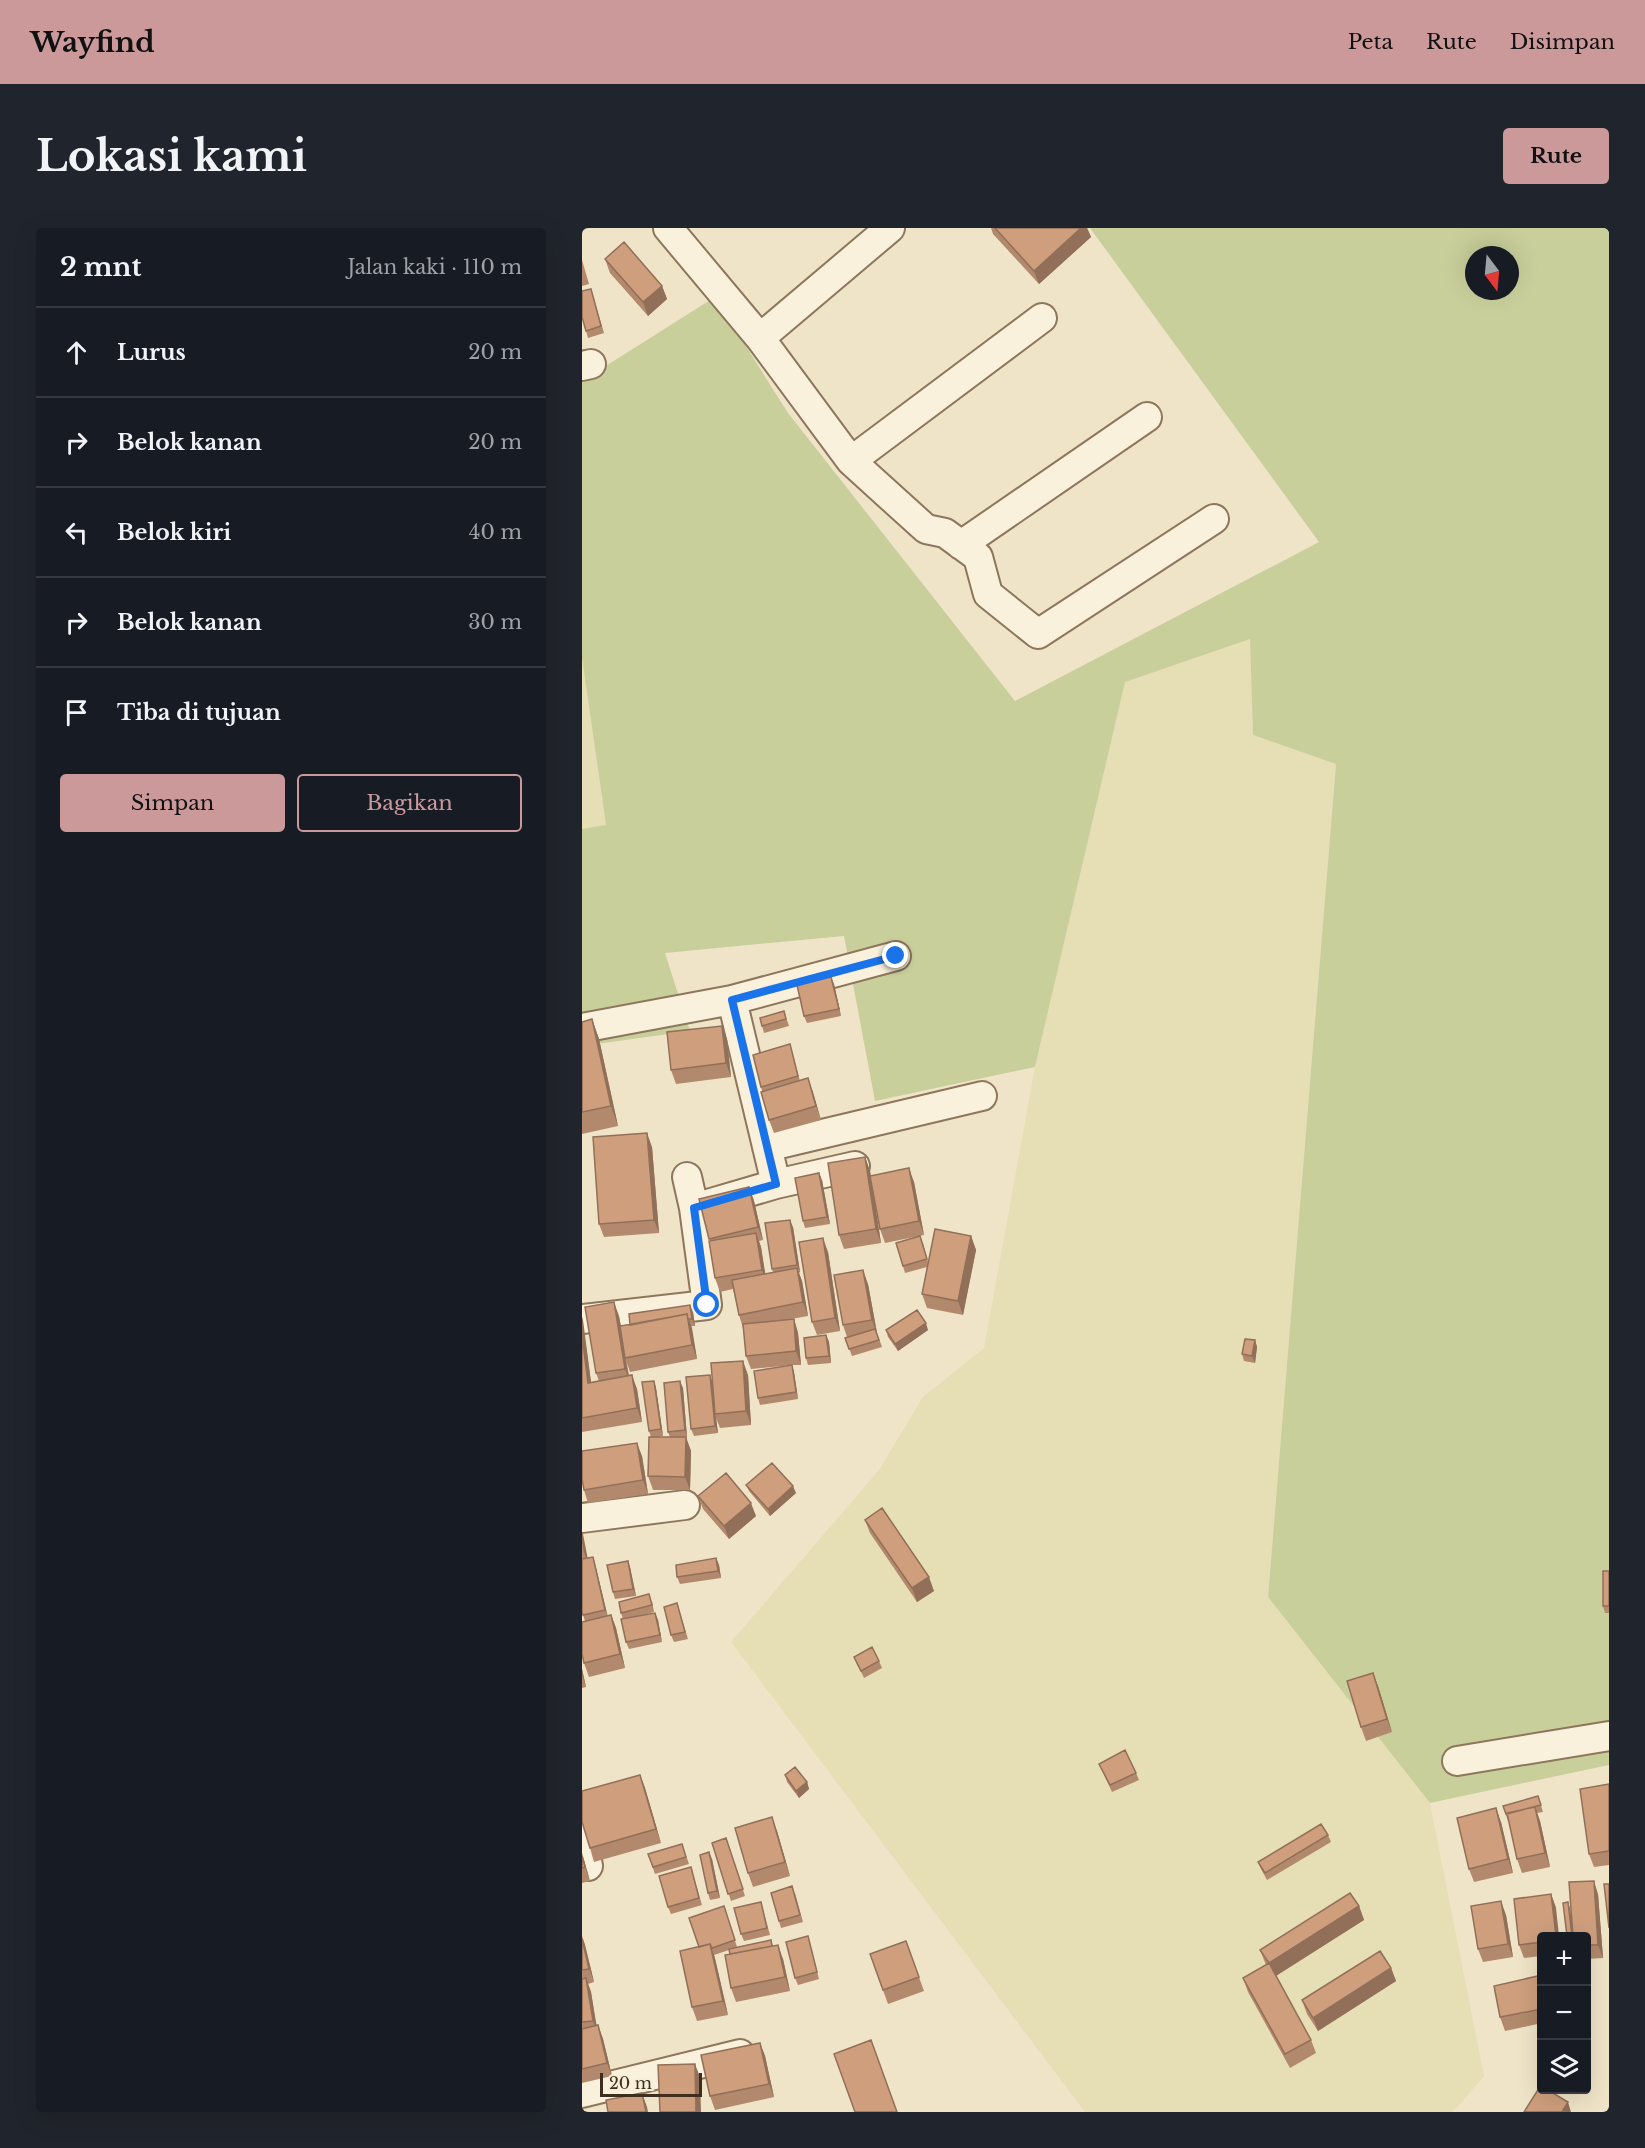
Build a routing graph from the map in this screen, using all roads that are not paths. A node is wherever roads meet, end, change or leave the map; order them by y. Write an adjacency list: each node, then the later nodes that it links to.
1 (668, 228): 4 (street)
2 (890, 228): 4 (street)
3 (1042, 318): 6 (street)
4 (760, 338): 6 (street)
5 (1147, 417): 8 (street)
6 (851, 462): 8 (street)
7 (1214, 519): 8 (street)
8 (961, 545)
9 (896, 956): 10 (street)
10 (732, 1000): 11 (street); 13 (street)
11 (582, 1028)
12 (982, 1096): 13 (street)
13 (767, 1147): 16 (street)
14 (855, 1166): 16 (street)
15 (687, 1177): 17 (street)
16 (776, 1184): 17 (street)
17 (694, 1208): 18 (street)
18 (582, 1319)
19 (685, 1505): 20 (street)
20 (582, 1518)
21 (1609, 1736): 22 (street)
22 (1457, 1761)
23 (582, 1836): 24 (street)
24 (588, 1866)
25 (754, 2051): 26 (street)
26 (582, 2093)

